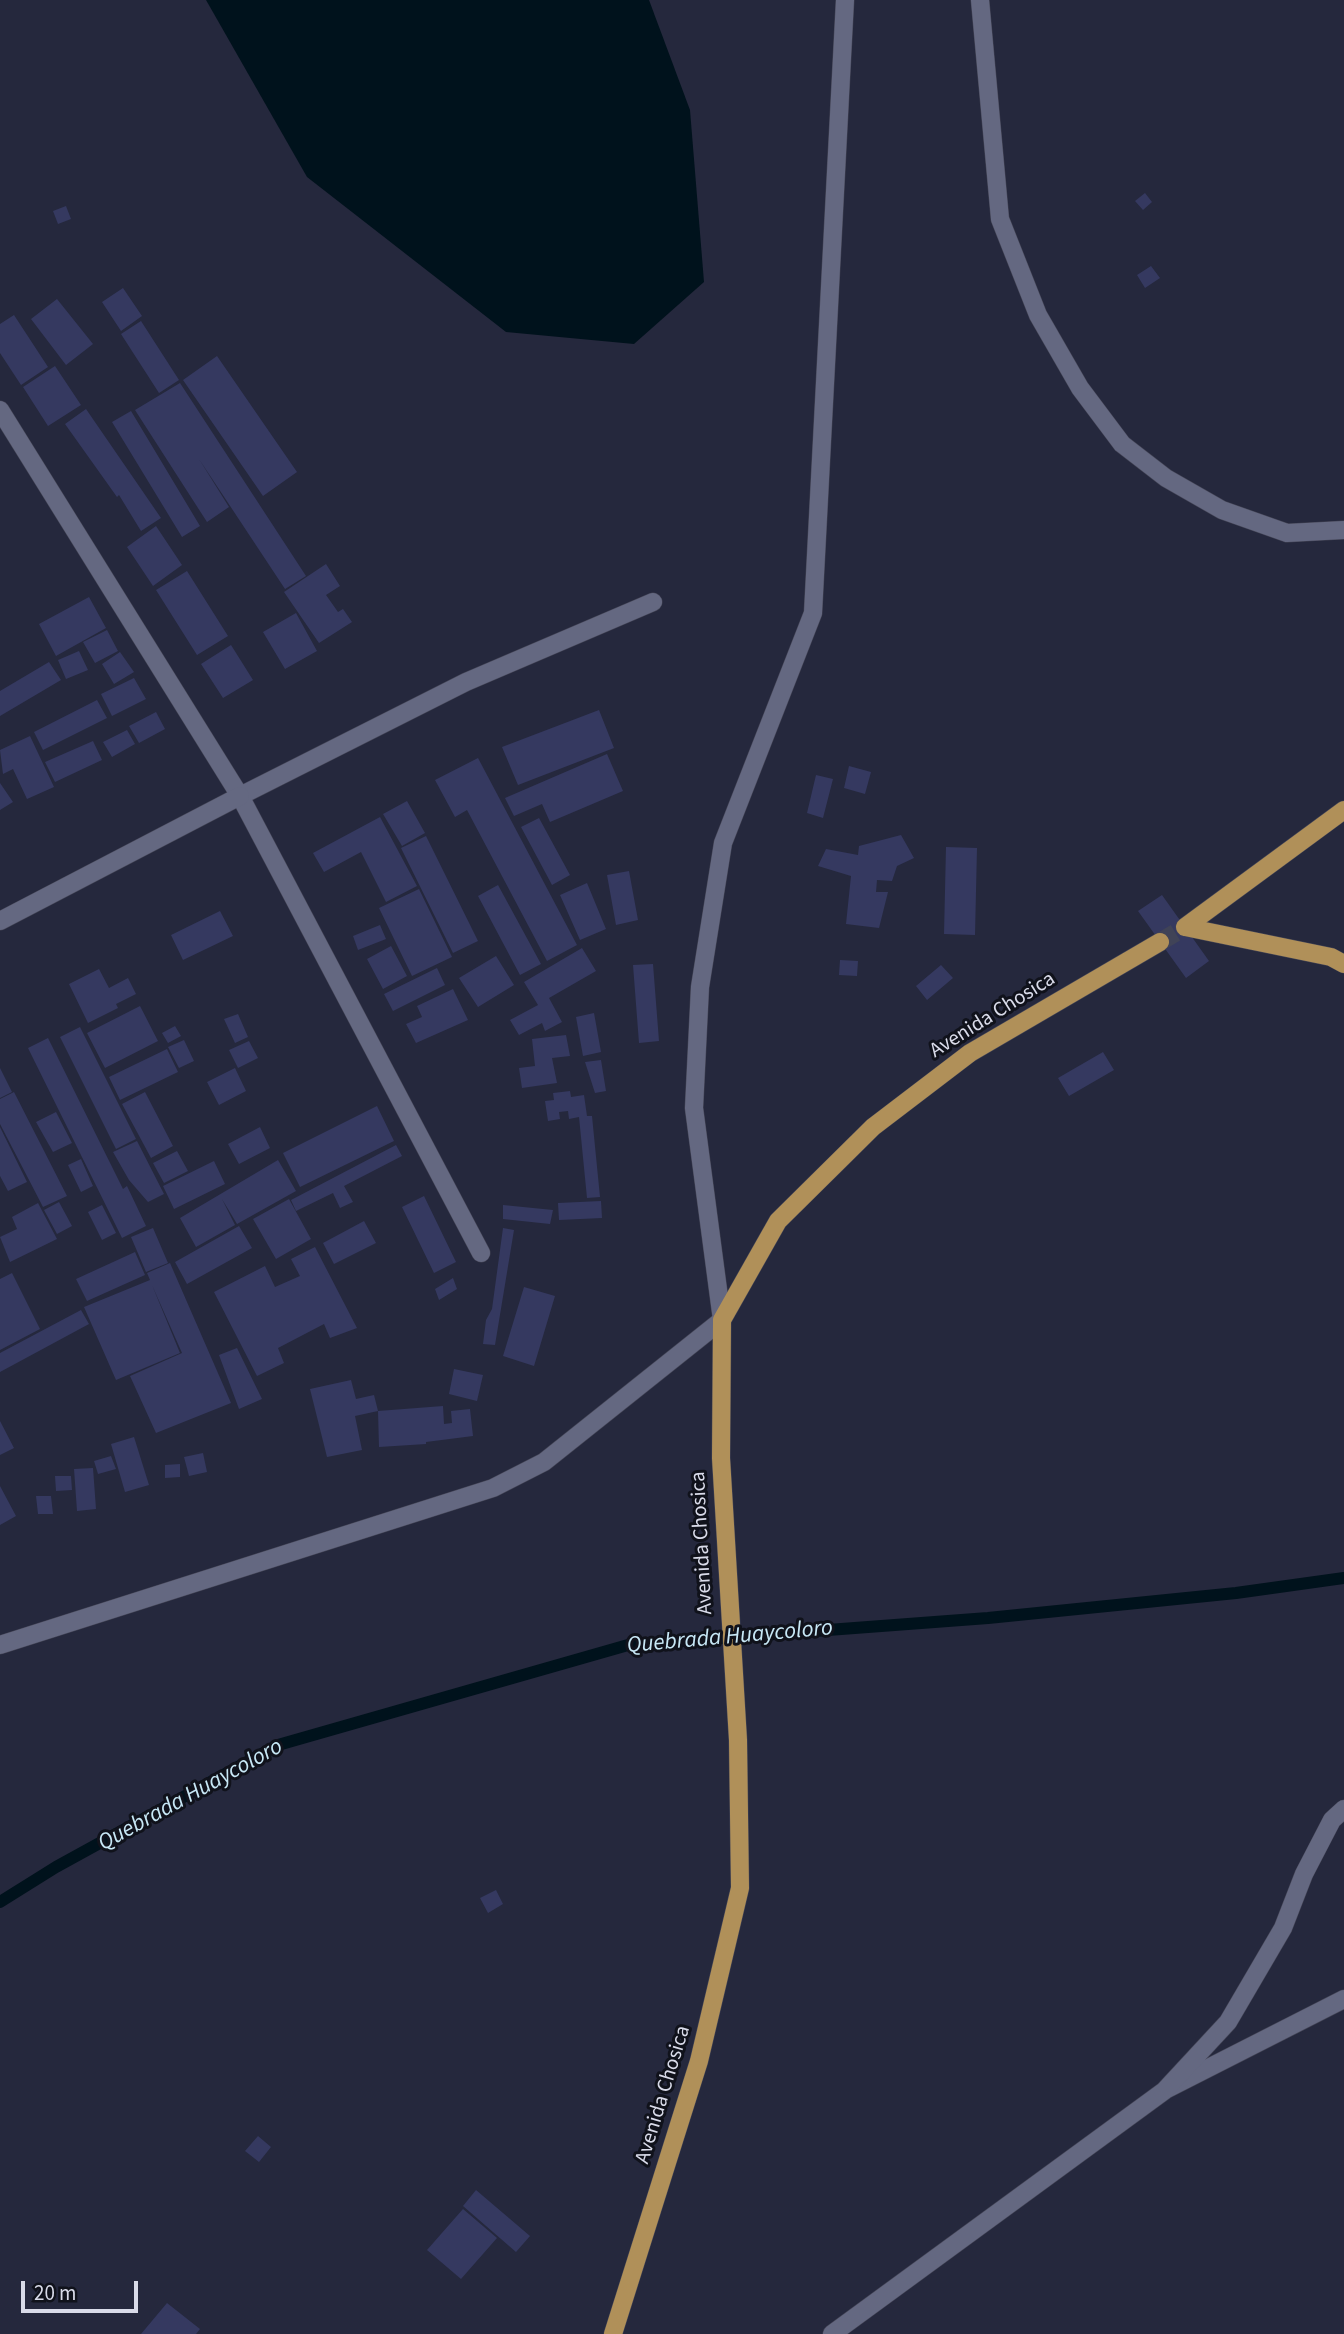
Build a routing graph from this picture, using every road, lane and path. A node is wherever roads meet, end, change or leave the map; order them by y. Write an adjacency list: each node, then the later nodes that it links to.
1 (845, 0): 12 (street)
2 (980, 0): 4 (street)
3 (0, 410): 6 (street)
4 (1344, 530)
5 (653, 602): 6 (street)
6 (240, 796): 8 (street); 11 (street)
7 (1344, 810): 10 (main road)
8 (0, 921)
9 (1160, 942): 12 (main road, Avenida Chosica)
10 (1344, 964)
11 (481, 1253)
12 (722, 1320): 13 (street); 17 (main road, Avenida Chosica)
13 (0, 1645)
14 (1344, 1809): 16 (street)
15 (1344, 1999): 16 (street)
16 (1164, 2091): 18 (street)
17 (613, 2334)
18 (832, 2334)

